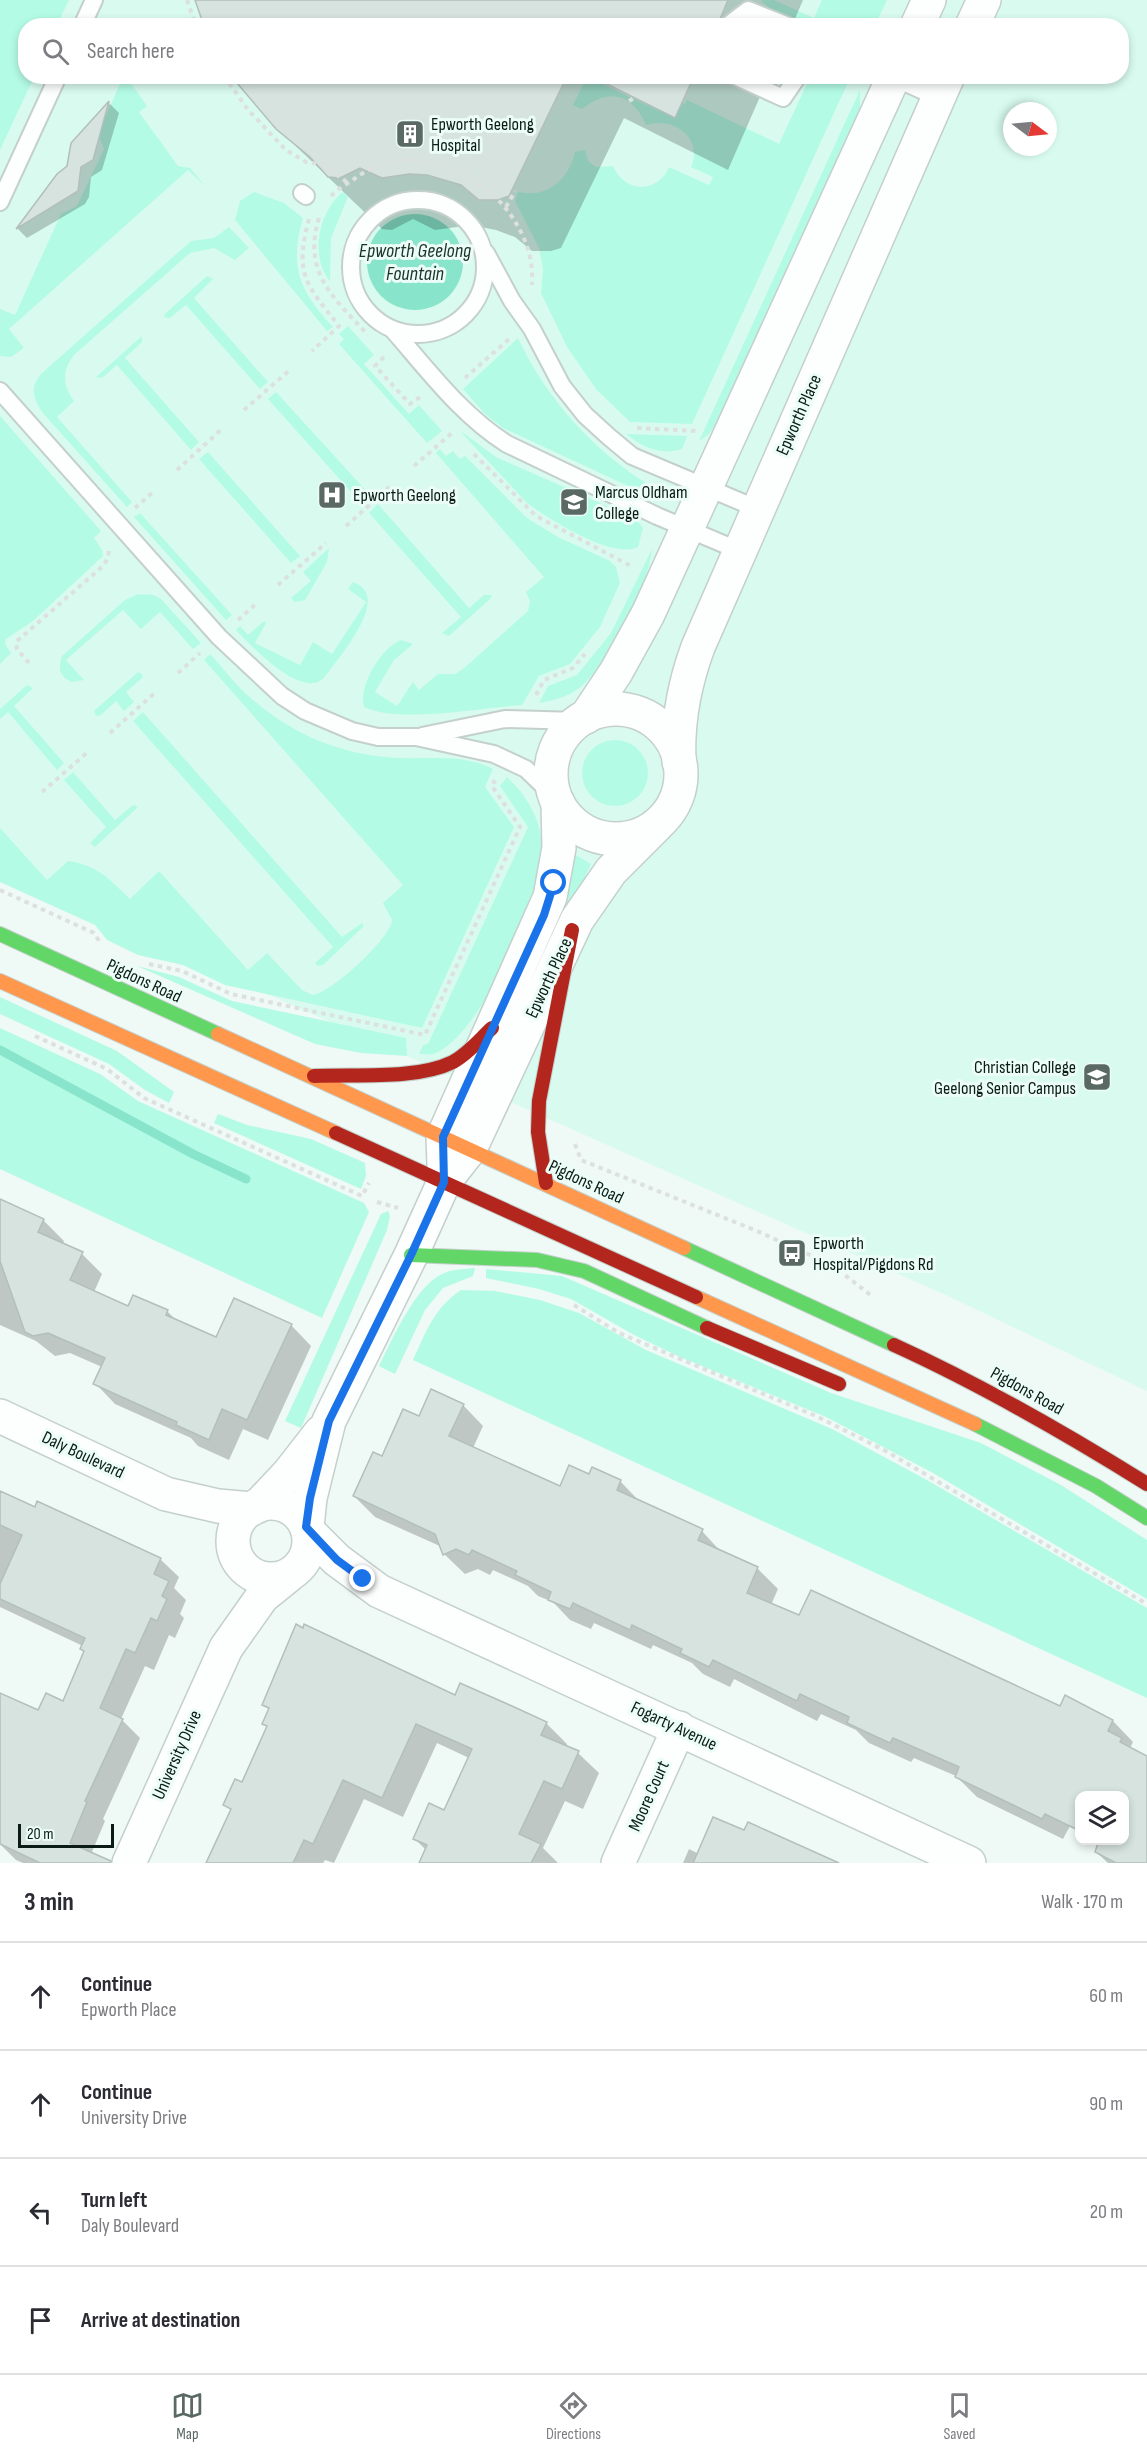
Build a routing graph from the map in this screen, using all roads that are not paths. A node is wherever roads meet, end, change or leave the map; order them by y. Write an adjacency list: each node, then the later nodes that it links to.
1 (94, 0): 5 (lane)
2 (928, 0): 8 (street)
3 (984, 0): 9 (street)
4 (750, 5): 6 (lane); 7 (lane)
5 (86, 18)
6 (736, 18)
7 (774, 18)
8 (920, 18)
9 (976, 18)
10 (54, 84): 16 (lane)
11 (752, 84): 12 (lane)
12 (793, 84)
13 (889, 84): 20 (street)
14 (928, 84): 15 (lane)
15 (944, 87): 21 (street, Epworth Place)
16 (0, 202)
17 (482, 244): 18 (lane); 18 (lane); 20 (lane)
18 (392, 329): 22 (lane)
19 (0, 391): 25 (lane)
20 (705, 487): 21 (lane); 22 (street)
21 (758, 509): 23 (street, Epworth Place)
22 (686, 528): 23 (lane); 24 (street)
23 (740, 551): 26 (street, Epworth Place)
24 (583, 719): 25 (lane); 26 (street); 27 (street)
25 (416, 737): 27 (lane)
26 (679, 762): 28 (street)
27 (557, 800): 28 (street); 32 (street, Epworth Place)
28 (657, 825): 29 (street, Epworth Place)
29 (572, 930): 34 (street, Epworth Place); 36 (street)
30 (0, 934): 33 (street, Pigdons Road)
31 (0, 981): 35 (street)
32 (492, 1028): 33 (street); 34 (street, Epworth Place)
33 (309, 1076): 34 (street, Pigdons Road)
34 (456, 1143): 35 (street); 36 (street, Pigdons Road)
35 (444, 1182): 37 (street); 42 (street)
36 (546, 1184): 43 (street, Pigdons Road)
37 (411, 1255): 38 (street); 41 (street)
38 (853, 1390)
39 (906, 1409): 42 (street)
40 (0, 1416): 44 (street, Daly Boulevard)
41 (329, 1421): 45 (street); 47 (street)
42 (976, 1424): 46 (street)
43 (1147, 1484)
44 (166, 1494): 45 (street, Daly Boulevard); 48 (street, Daly Boulevard)
45 (255, 1508): 47 (street); 48 (street)
46 (1147, 1518)
47 (307, 1529): 49 (street); 50 (street)
48 (236, 1556): 49 (street); 51 (street, University Drive)
49 (289, 1575): 50 (street); 51 (street, University Drive)
50 (379, 1591): 52 (street, Fogarty Avenue)
51 (226, 1648): 53 (street, University Drive)
52 (679, 1728): 54 (street, Moore Court); 55 (street, Fogarty Avenue)
53 (129, 1863)
54 (618, 1863)
55 (969, 1863)

